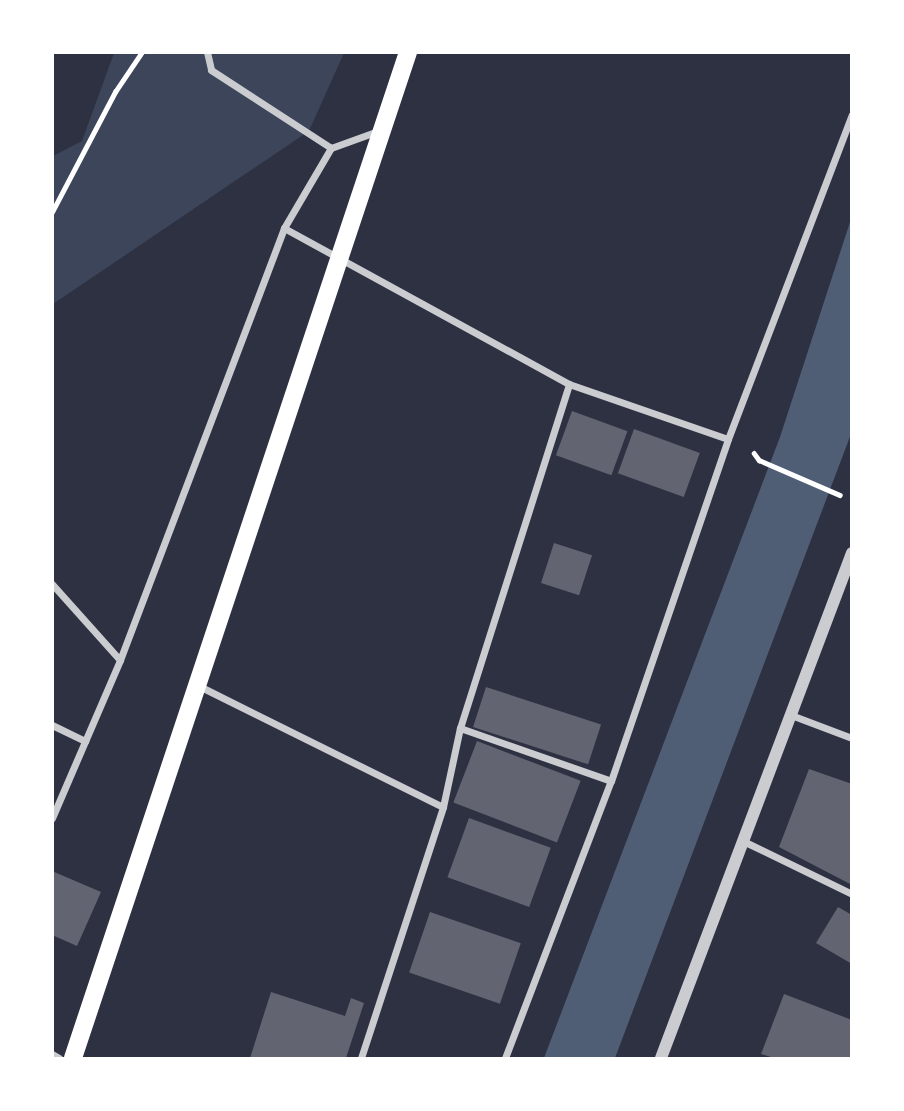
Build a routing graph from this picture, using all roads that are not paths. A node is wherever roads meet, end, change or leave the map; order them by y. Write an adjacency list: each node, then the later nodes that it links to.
1 (206, 52): 5 (street)
2 (408, 52): 4 (main road)
3 (852, 115): 9 (street)
4 (381, 130): 5 (street); 7 (main road)
5 (331, 148): 6 (street)
6 (284, 228): 7 (street); 12 (street)
7 (338, 255): 8 (street); 13 (main road)
8 (569, 384): 9 (street); 16 (street)
9 (728, 439): 19 (street)
10 (852, 553): 14 (street)
11 (52, 584): 12 (street)
12 (120, 660): 18 (street)
13 (198, 685): 20 (street); 26 (main road)
14 (791, 715): 17 (street); 22 (street)
15 (52, 725): 18 (street)
16 (460, 728): 19 (street); 20 (street)
17 (852, 738)
18 (85, 741): 21 (street)
19 (611, 780): 28 (street)
20 (443, 807): 27 (street)
21 (52, 818)
22 (743, 841): 23 (street); 29 (street)
23 (852, 894)
24 (52, 1054): 25 (street)
25 (59, 1059)
26 (73, 1059)
27 (361, 1059)
28 (505, 1059)
29 (661, 1059)

